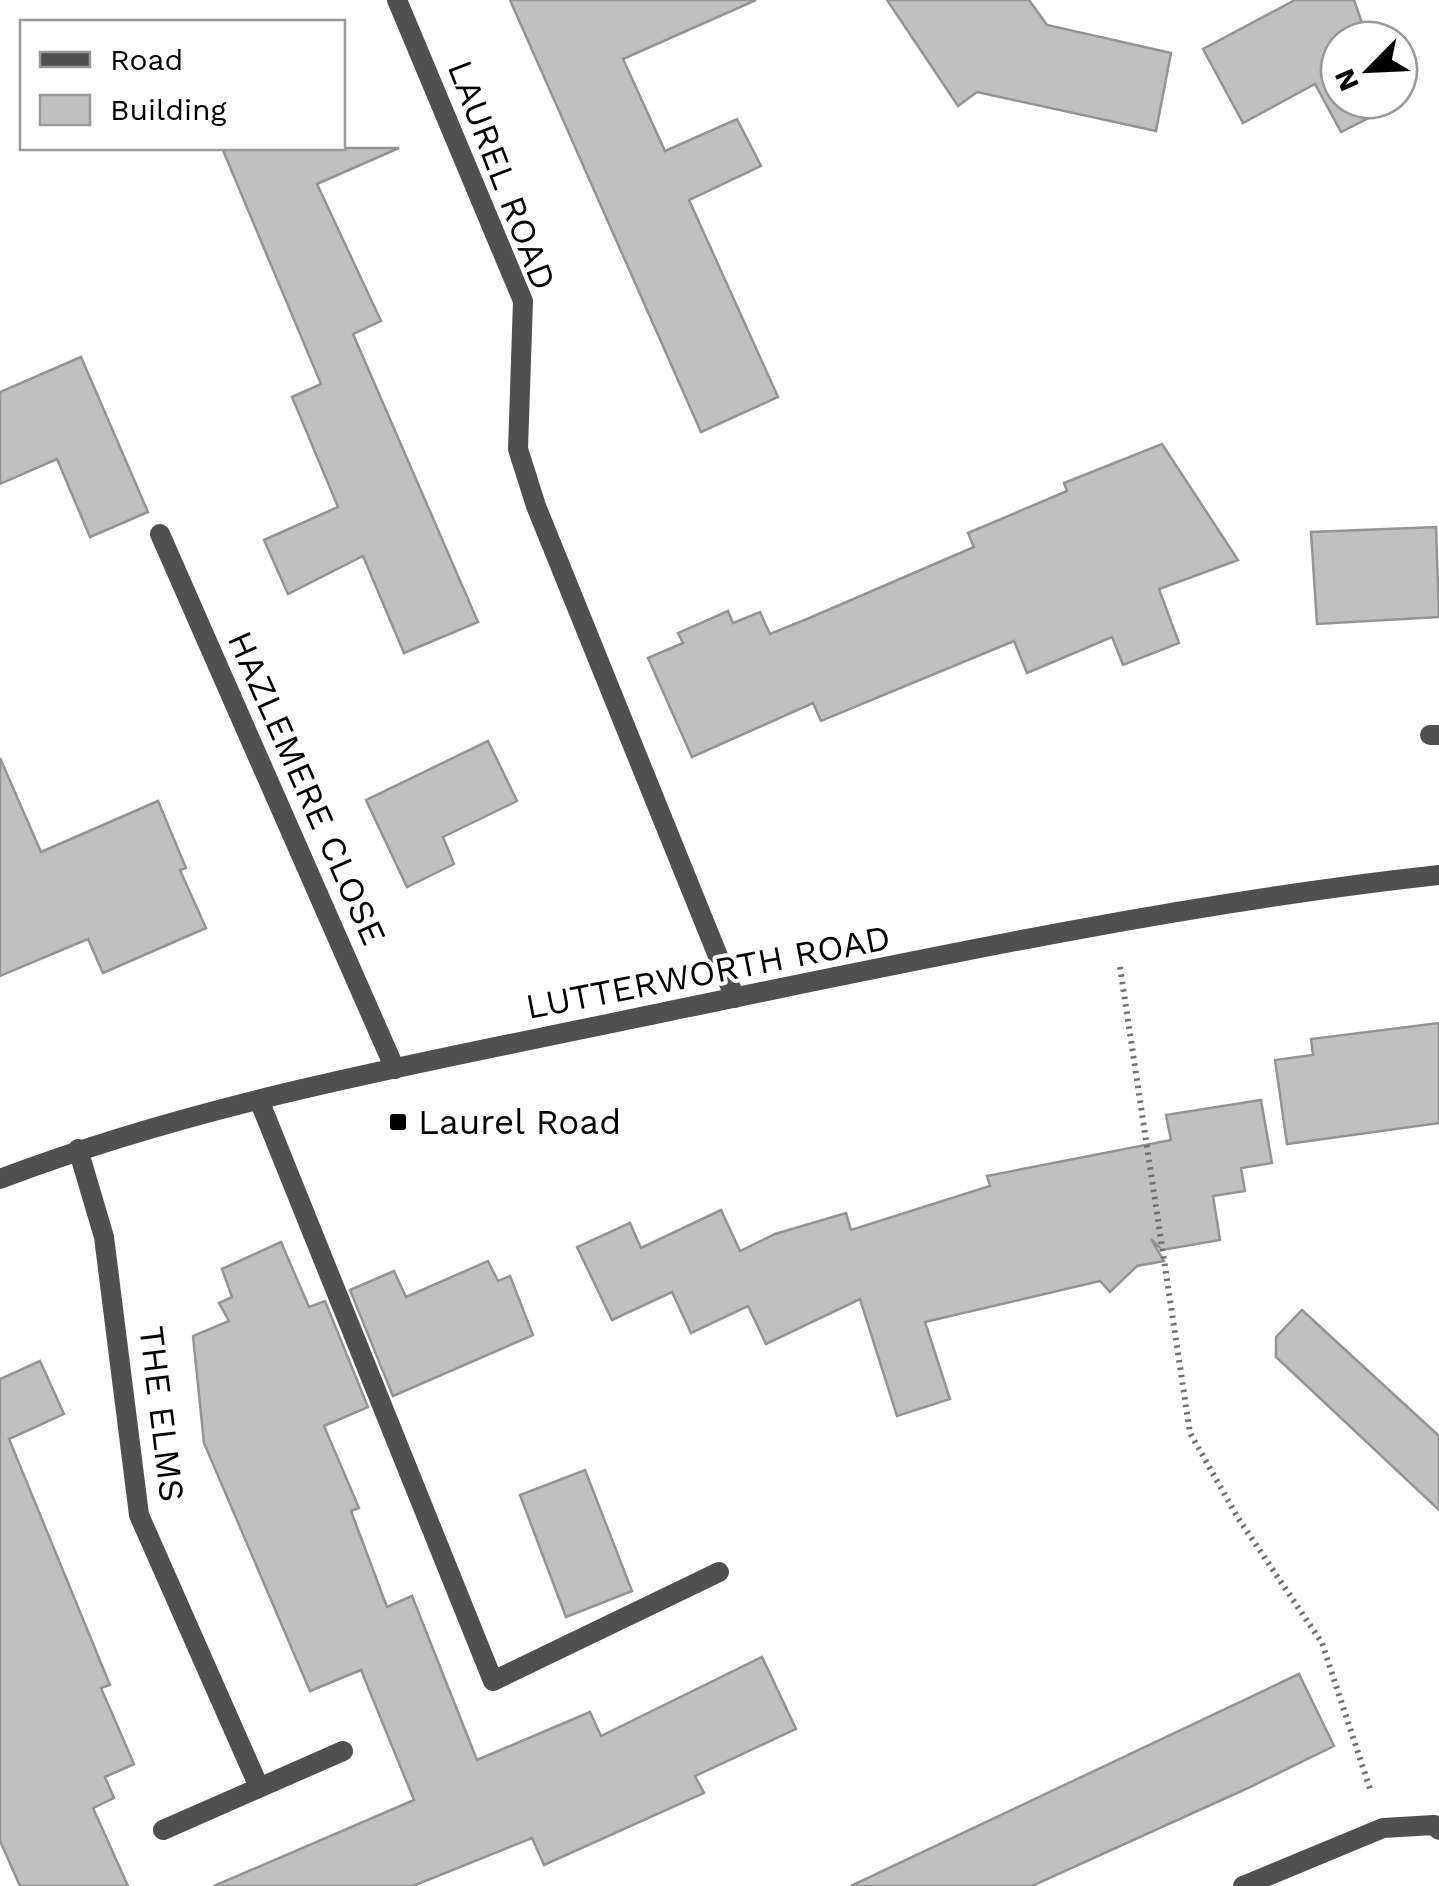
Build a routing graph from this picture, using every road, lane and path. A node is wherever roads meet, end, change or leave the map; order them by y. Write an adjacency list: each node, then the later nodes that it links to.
1 (397, 0): 5 (street, LAUREL ROAD)
2 (160, 534): 6 (street, HAZLEMERE CLOSE)
3 (1439, 875): 4 (street, LUTTERWORTH ROAD)
4 (1113, 926): 5 (street, LUTTERWORTH ROAD); 13 (path)
5 (734, 998): 6 (street, LUTTERWORTH ROAD)
6 (395, 1069): 7 (street, LUTTERWORTH ROAD)
7 (259, 1100): 8 (street, LUTTERWORTH ROAD); 10 (street)
8 (78, 1149): 9 (street, LUTTERWORTH ROAD); 12 (street, THE ELMS)
9 (0, 1179)
10 (719, 1572)
11 (344, 1751): 12 (street)
12 (259, 1787): 14 (street)
13 (1383, 1828): 15 (street); 16 (street)
14 (162, 1830)
15 (1439, 1830)
16 (1243, 1886)

